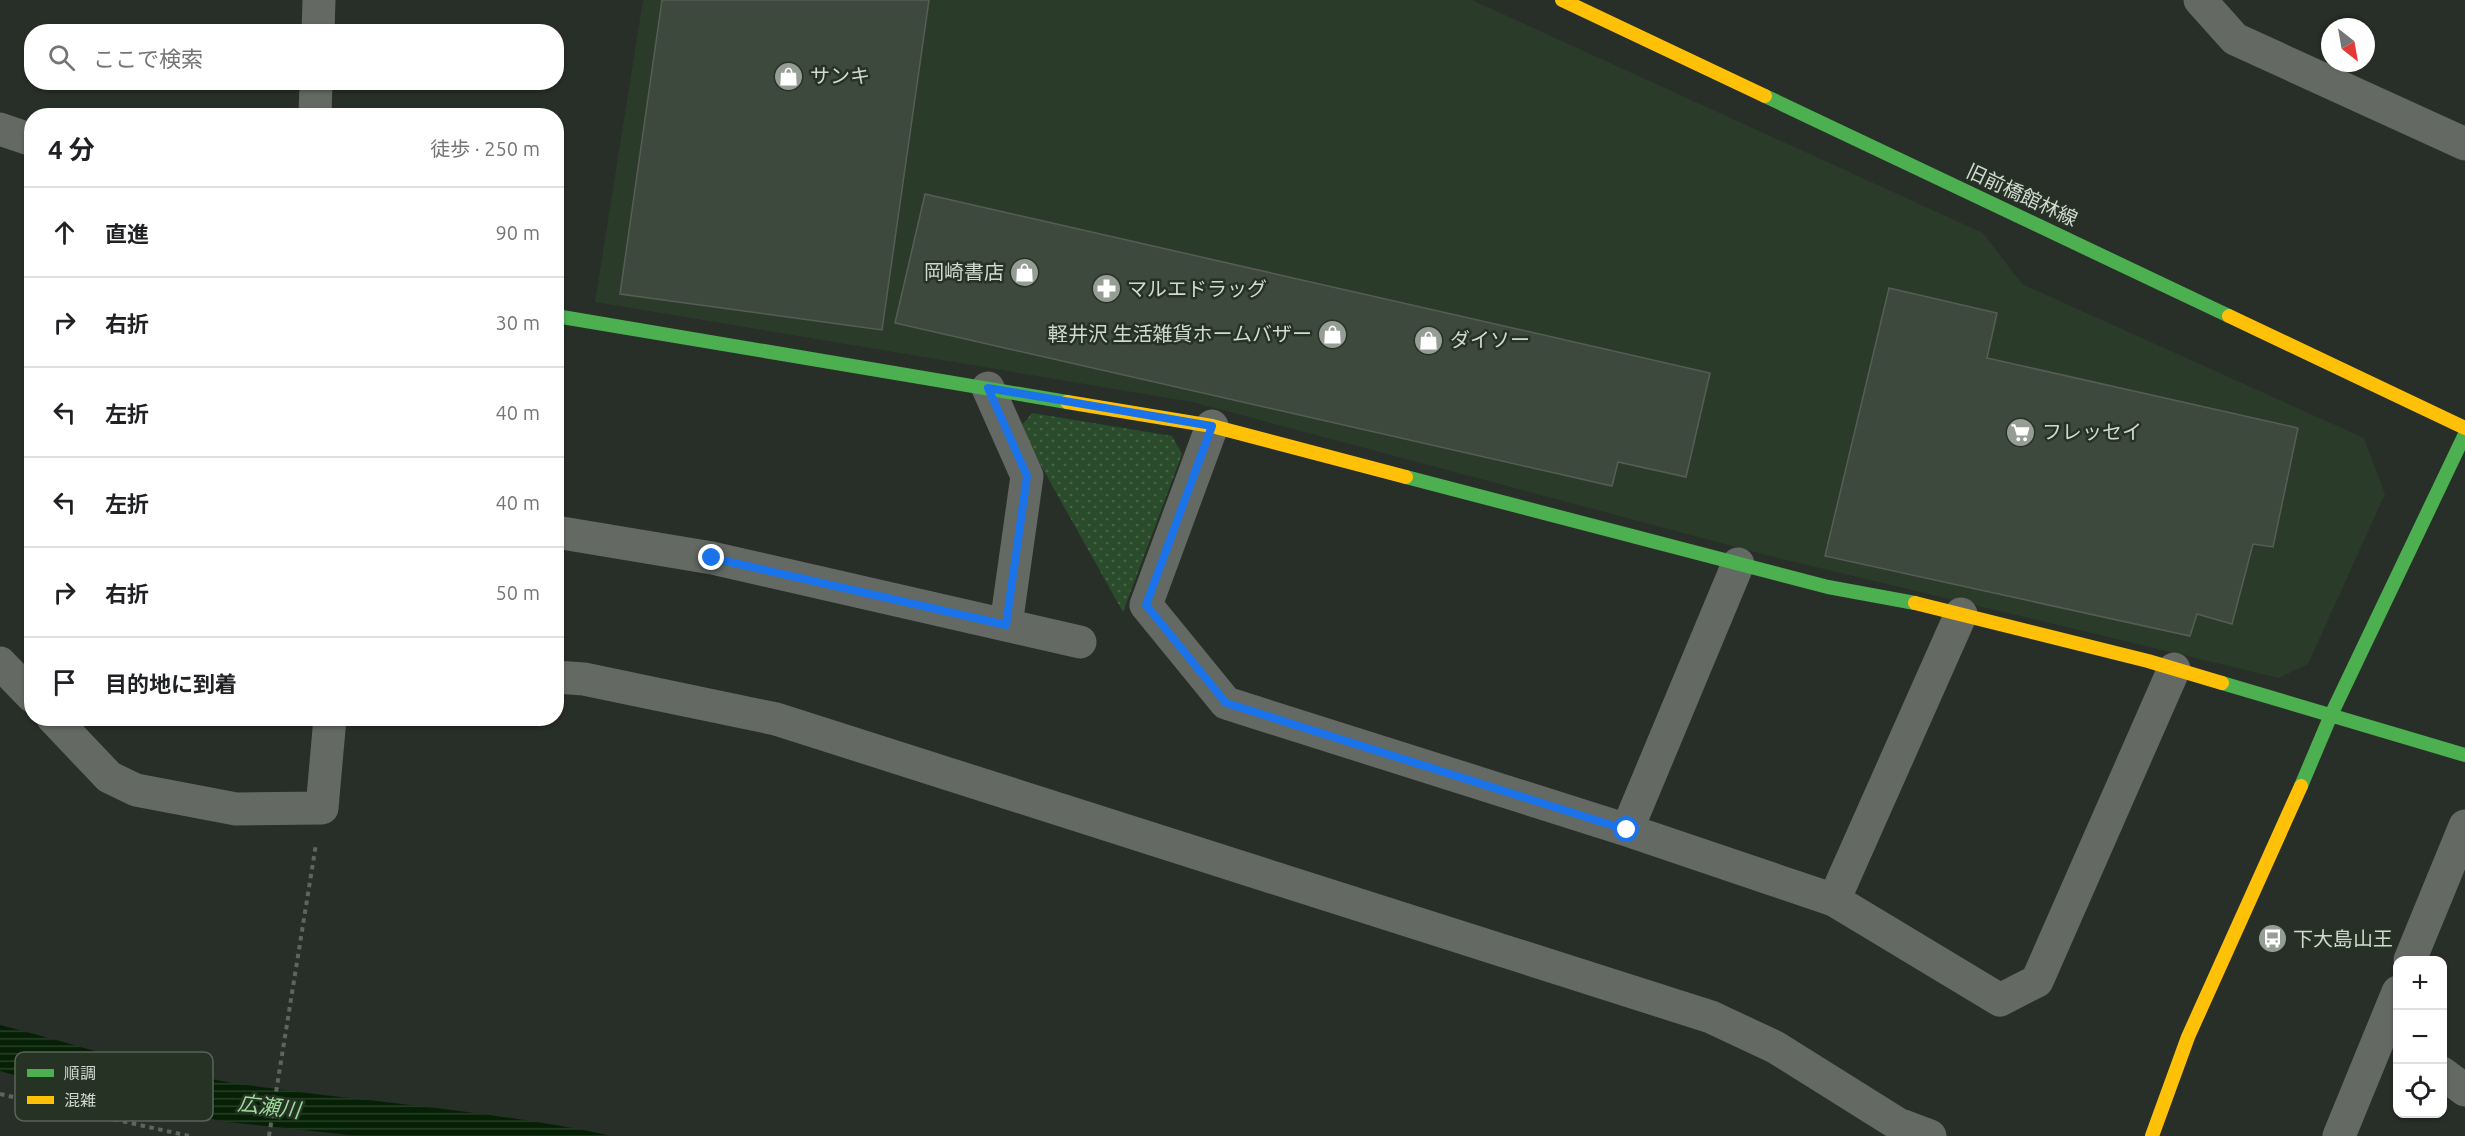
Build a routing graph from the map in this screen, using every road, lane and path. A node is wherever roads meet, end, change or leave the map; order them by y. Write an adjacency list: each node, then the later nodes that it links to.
1 (319, 0): 4 (street)
2 (1562, 0): 13 (street, 旧前橋館林線)
3 (2200, 0): 9 (street)
4 (318, 24)
5 (316, 90): 6 (street)
6 (315, 108)
7 (0, 129): 8 (street)
8 (24, 137)
9 (2465, 144)
10 (564, 317): 11 (street)
11 (988, 388): 12 (street); 18 (street)
12 (1212, 426): 16 (street); 30 (street)
13 (2465, 428)
14 (2465, 434): 24 (street)
15 (564, 533): 18 (street)
16 (1738, 564): 17 (street); 30 (street)
17 (1961, 614): 21 (street); 31 (street)
18 (1006, 625): 19 (street)
19 (1080, 642)
20 (0, 663): 23 (street)
21 (2174, 669): 24 (street); 31 (street)
22 (564, 678): 42 (street)
23 (24, 688)
24 (2331, 715): 27 (street); 43 (street)
25 (61, 726): 28 (street)
26 (329, 726): 28 (street)
27 (2465, 755)
28 (322, 808): 41 (path)
29 (2465, 826): 32 (street)
30 (1627, 830): 31 (street)
31 (1834, 900)
32 (2412, 956)
33 (2394, 1010): 34 (street)
34 (2390, 1034): 44 (street)
35 (2447, 1077): 36 (street)
36 (2465, 1090)
37 (0, 1094): 38 (path)
38 (15, 1097)
39 (122, 1121): 40 (path)
40 (189, 1136)
41 (269, 1136)
42 (1930, 1136)
43 (2152, 1136)
44 (2339, 1136)

